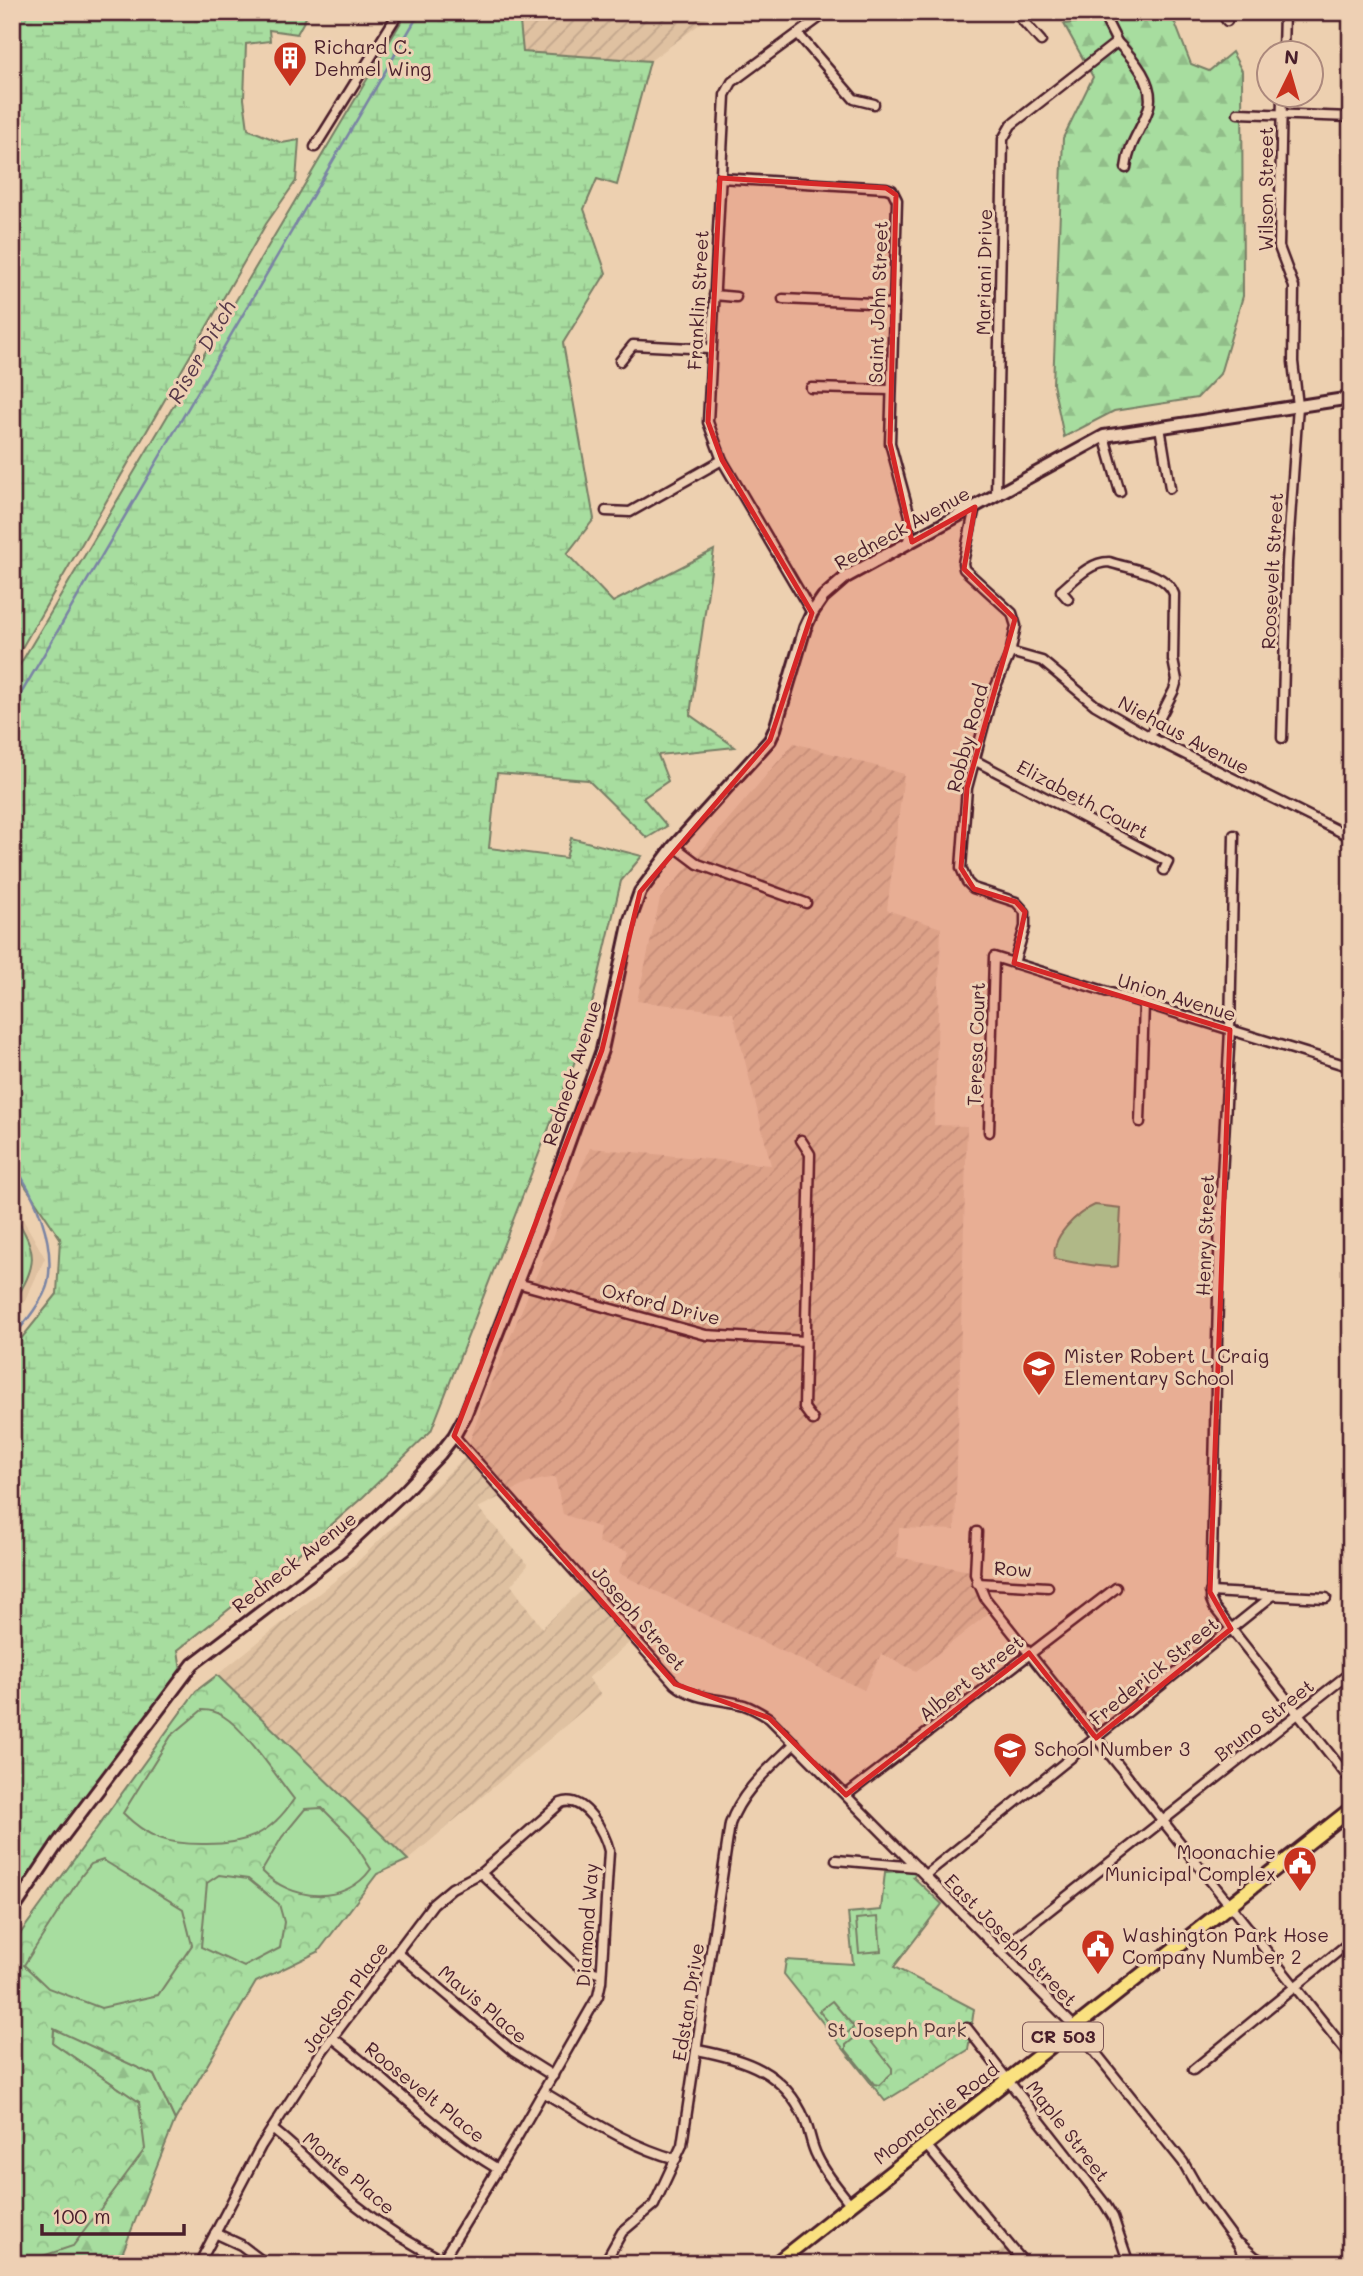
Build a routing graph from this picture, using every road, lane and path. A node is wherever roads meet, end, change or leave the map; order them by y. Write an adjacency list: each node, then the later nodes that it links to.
1 (399, 12): 17 (street)
2 (827, 12): 8 (street, Franklin Street)
3 (1015, 12): 10 (street)
4 (1102, 12): 11 (street)
5 (1221, 12): 7 (street)
6 (1284, 12): 9 (street)
7 (1227, 21)
8 (798, 34): 12 (street); 19 (street, Franklin Street)
9 (1283, 38)
10 (1041, 41)
11 (1117, 42): 18 (street); 35 (street, Mariani Drive)
12 (874, 104)
13 (1281, 108): 15 (street, Wilson Street)
14 (1238, 113): 15 (street)
15 (1281, 114): 16 (street); 29 (street, Wilson Street)
16 (1351, 117)
17 (315, 147)
18 (1126, 168)
19 (720, 178): 20 (street, Franklin Street); 23 (street, Saint John Street)
20 (714, 295): 21 (street); 24 (street, Franklin Street)
21 (736, 297)
22 (783, 299): 23 (street)
23 (894, 304): 27 (street, Saint John Street)
24 (710, 349): 25 (street); 32 (street, Franklin Street)
25 (620, 361)
26 (811, 388): 27 (street)
27 (891, 390): 38 (street, Saint John Street)
28 (1351, 398): 29 (street, Redneck Avenue)
29 (1297, 406): 30 (street, Redneck Avenue); 43 (street, Roosevelt Street)
30 (1160, 427): 31 (street, Redneck Avenue); 33 (street)
31 (1104, 436): 34 (street); 35 (street, Redneck Avenue)
32 (722, 460): 37 (street); 40 (street, Franklin Street)
33 (1170, 488)
34 (1120, 492)
35 (996, 495): 36 (street, Redneck Avenue)
36 (975, 507): 38 (street, Redneck Avenue); 41 (street, Robby Road)
37 (606, 511)
38 (908, 544): 40 (street, Redneck Avenue)
39 (1068, 599): 42 (street)
40 (811, 613): 47 (street, Redneck Avenue)
41 (1010, 652): 42 (street, Niehaus Avenue); 44 (street, Robby Road)
42 (1150, 737): 46 (street, Niehaus Avenue)
43 (1282, 738)
44 (974, 760): 48 (street, Elizabeth Court); 51 (street, Robby Road)
45 (1234, 835): 53 (street, Henry Street)
46 (1351, 837)
47 (674, 846): 49 (street); 58 (street, Redneck Avenue)
48 (1164, 870)
49 (806, 903)
50 (993, 957): 51 (street, Union Avenue); 56 (street, Teresa Court)
51 (1014, 963): 52 (street, Union Avenue)
52 (1143, 1003): 53 (street, Union Avenue); 55 (street)
53 (1230, 1030): 54 (street, Union Avenue); 66 (street, Henry Street)
54 (1351, 1068)
55 (1140, 1122)
56 (989, 1132)
57 (801, 1140): 59 (street)
58 (517, 1283): 59 (street, Oxford Drive); 61 (street, Redneck Avenue)
59 (805, 1341): 60 (street)
60 (813, 1420)
61 (454, 1436): 74 (street, Joseph Street); 85 (street, Redneck Avenue)
62 (977, 1532): 63 (street)
63 (977, 1583): 64 (street, Row); 70 (street)
64 (1048, 1587)
65 (1116, 1588): 70 (street, Albert Street)
66 (1210, 1592): 67 (street); 69 (street, Henry Street)
67 (1272, 1596): 68 (street); 69 (street, Frederick Street)
68 (1326, 1598)
69 (1231, 1629): 72 (street, Henry Street); 73 (street, Frederick Street)
70 (1029, 1653): 73 (street); 76 (street, Albert Street)
71 (1351, 1672): 72 (street, Bruno Street)
72 (1298, 1714): 75 (street, Henry Street); 79 (street, Bruno Street)
73 (1096, 1738): 79 (street); 83 (street, Frederick Street)
74 (794, 1743): 76 (street, Joseph Street); 94 (street, Edstan Drive)
75 (1351, 1781)
76 (846, 1795): 81 (street, Joseph Street)
77 (573, 1801): 82 (street, Jackson Place); 89 (street, Diamond Way)
78 (1351, 1809): 84 (main road, Moonachie Road / CR 503)
79 (1162, 1821): 84 (street); 87 (street, Bruno Street)
80 (836, 1860): 81 (street)
81 (917, 1867): 83 (street, East Joseph Street)
82 (481, 1873): 88 (street, Jackson Place); 89 (street)
83 (925, 1875): 87 (street, East Joseph Street)
84 (1230, 1906): 90 (street); 91 (main road, Moonachie Road / CR 503)
85 (12, 1912)
86 (1351, 1941): 90 (street)
87 (999, 1950): 91 (street, East Joseph Street)
88 (397, 1952): 93 (street, Jackson Place); 97 (street, Mavis Place)
89 (601, 1973): 97 (street, Diamond Way)
90 (1295, 1987): 95 (street); 96 (street)
91 (1075, 2027): 98 (main road, Moonachie Road / CR 503); 106 (street, East Joseph Street)
92 (967, 2028): 98 (street, Maple Street)
93 (332, 2038): 100 (street, Jackson Place); 103 (street, Roosevelt Place)
94 (697, 2050): 102 (street, Edstan Drive); 104 (street)
95 (1351, 2057)
96 (1193, 2070)
97 (553, 2076): 99 (street, Diamond Way)
98 (1009, 2081): 101 (main road, Moonachie Road / CR 503); 113 (street, Maple Street)
99 (543, 2092): 102 (street); 103 (street, Diamond Way)
100 (272, 2129): 105 (street, Jackson Place); 107 (street, Monte Place)
101 (926, 2145): 104 (main road, Moonachie Road / CR 503); 112 (street)
102 (676, 2159): 110 (street, Edstan Drive)
103 (498, 2169): 107 (street, Diamond Way)
104 (851, 2205): 111 (main road, Moonachie Road / CR 503)
105 (215, 2233): 108 (street, Jackson Place); 109 (street)
106 (1233, 2237): 114 (street, East Joseph Street); 115 (street, East Joseph Street)
107 (441, 2262)
108 (199, 2264)
109 (265, 2264)
110 (604, 2264)
111 (775, 2264)
112 (1025, 2264)
113 (1129, 2264)
114 (1246, 2264)
115 (1268, 2264)

